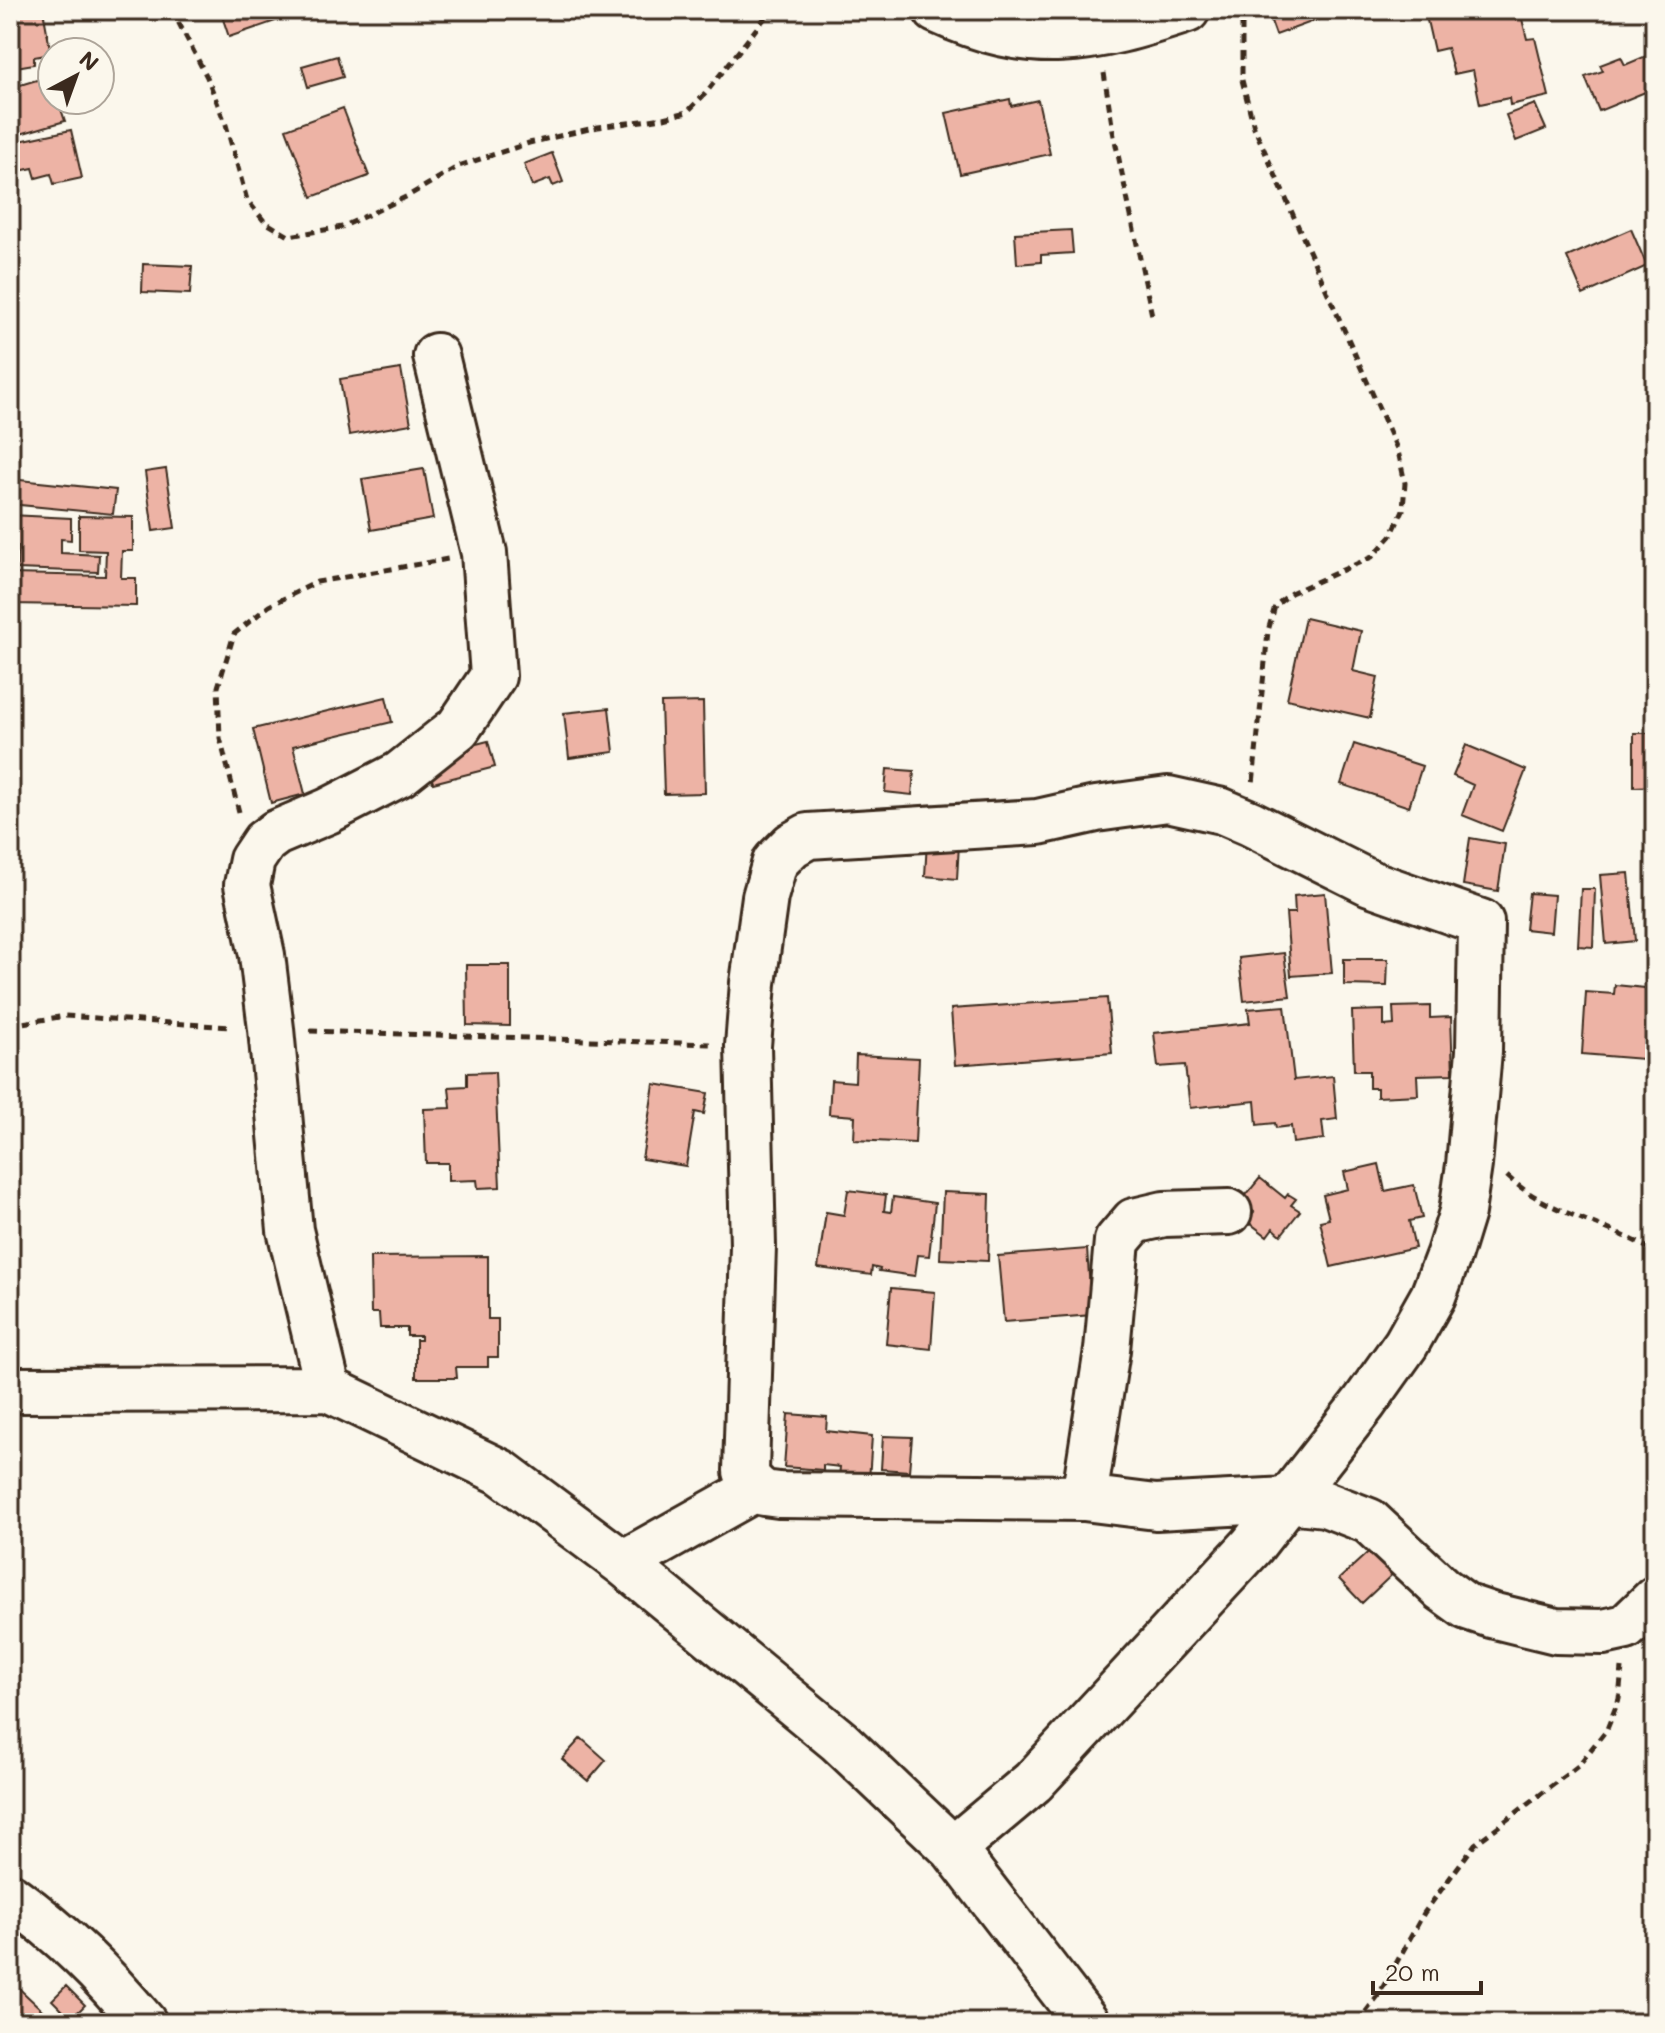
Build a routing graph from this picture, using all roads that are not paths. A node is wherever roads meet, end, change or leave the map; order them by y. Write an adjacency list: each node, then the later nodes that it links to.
1 (936, 10): 2 (street)
2 (1187, 10)
3 (436, 356): 5 (street)
4 (1229, 1212): 8 (street)
5 (328, 1389): 6 (street); 10 (street)
6 (10, 1390)
7 (757, 1488): 8 (street); 9 (street); 10 (street)
8 (1084, 1498): 9 (street)
9 (1287, 1500): 11 (street); 12 (street)
10 (623, 1563): 12 (street)
11 (1641, 1613)
12 (953, 1849): 15 (street)
13 (10, 1896): 14 (street)
14 (144, 2023)
15 (1087, 2023)

